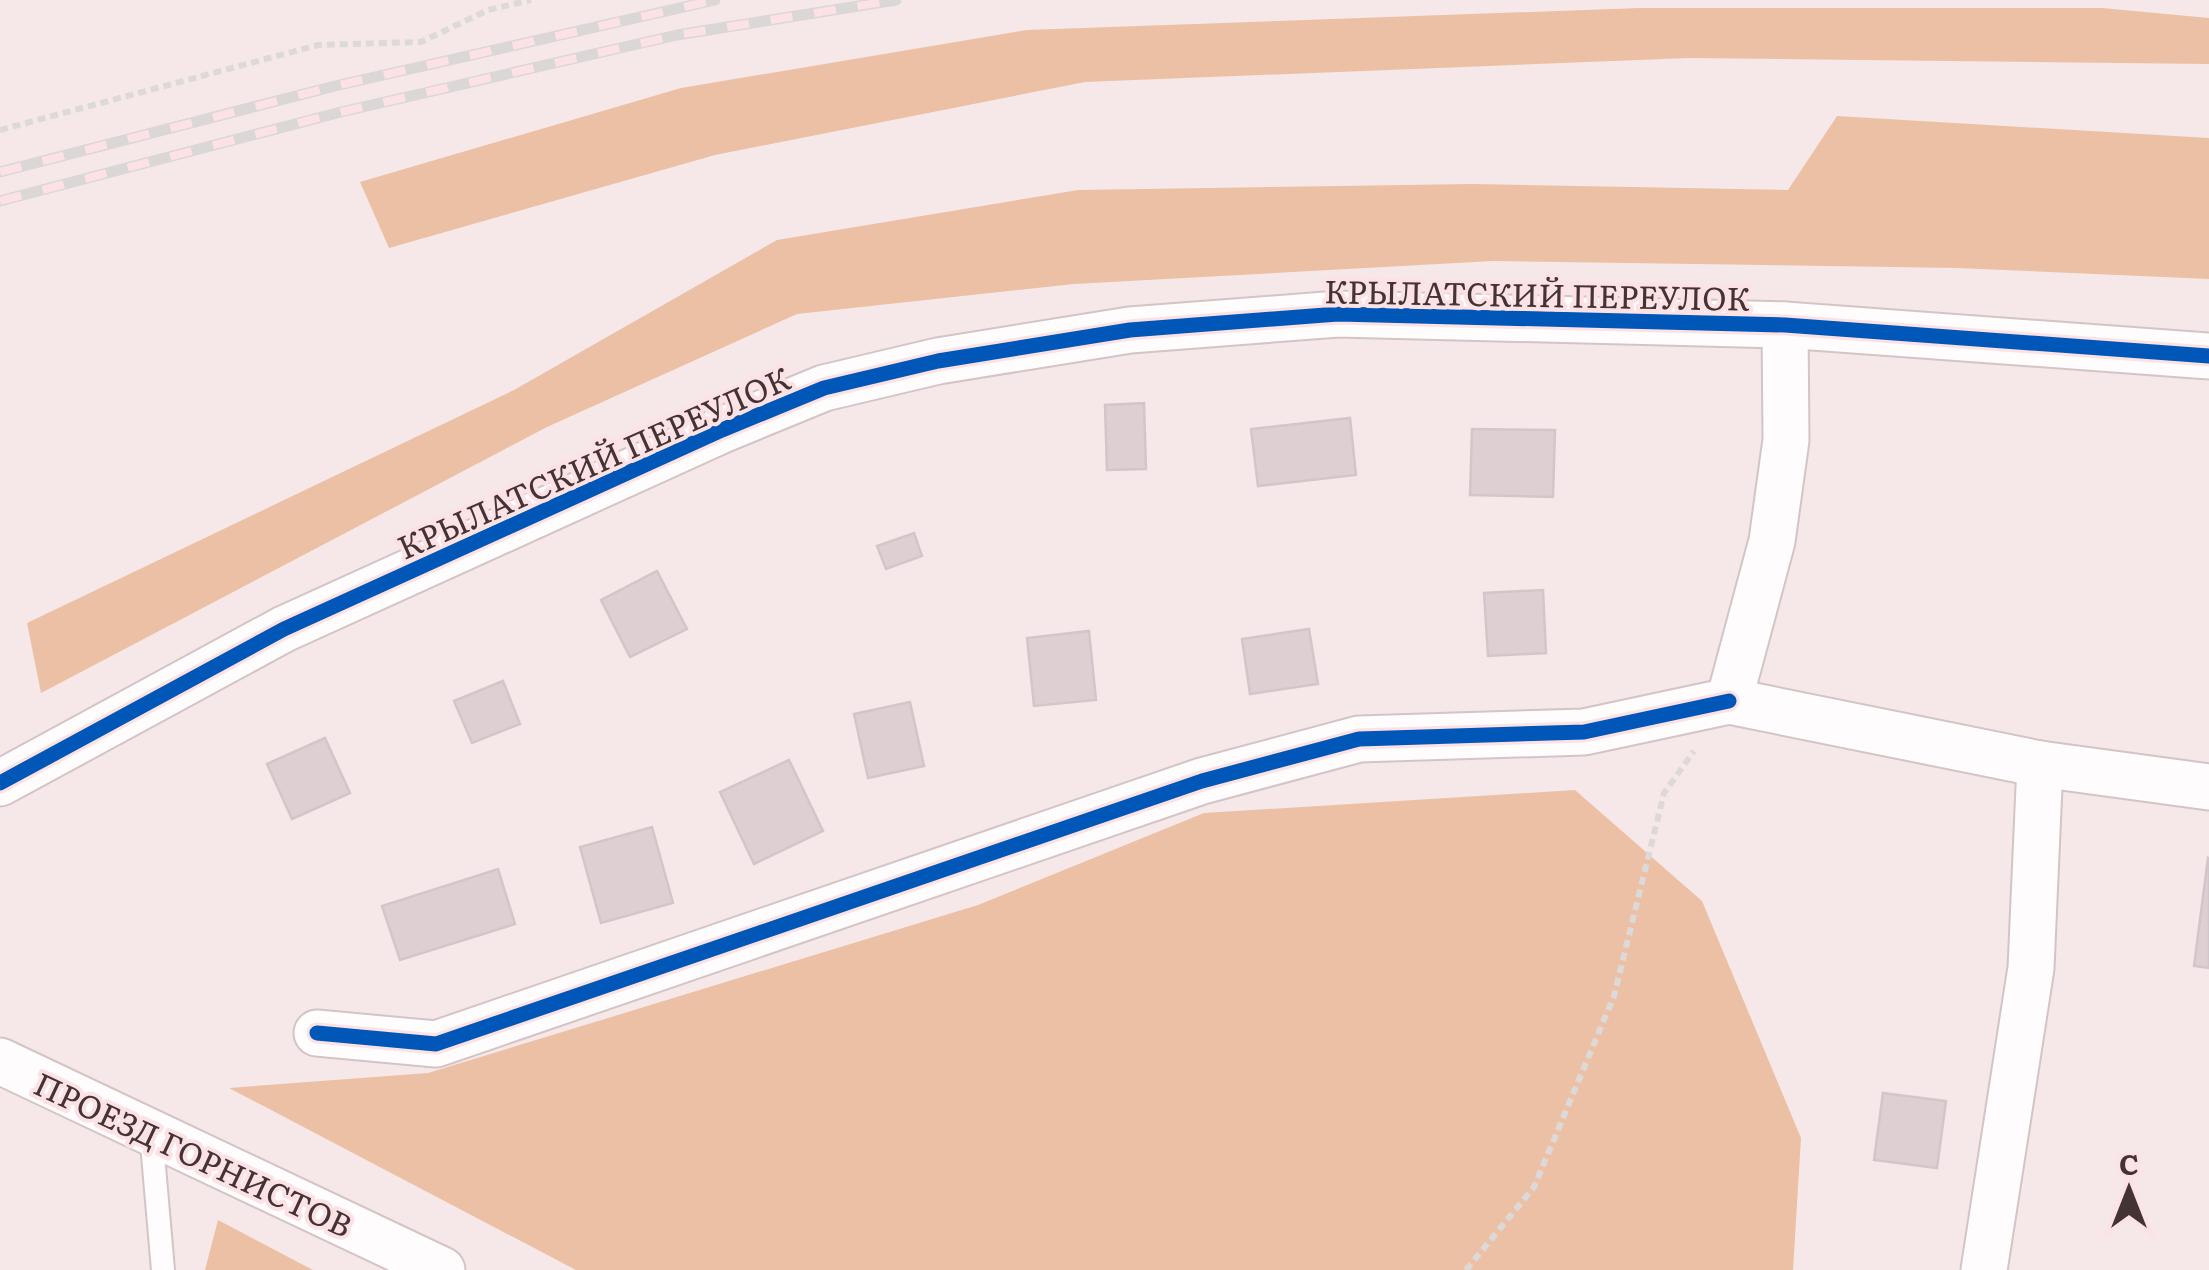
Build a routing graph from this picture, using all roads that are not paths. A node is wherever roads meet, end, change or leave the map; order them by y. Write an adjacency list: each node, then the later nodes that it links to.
1 (1785, 325): 2 (street, КРЫЛАТСКИЙ ПЕРЕУЛОК); 3 (street); 5 (street, КРЫЛАТСКИЙ ПЕРЕУЛОК)
2 (2209, 356)
3 (1729, 701): 4 (street); 7 (street)
4 (2040, 764): 6 (street); 12 (street)
5 (0, 782)
6 (2209, 787)
7 (316, 1033)
8 (0, 1061): 9 (street, ПРОЕЗД ГОРНИСТОВ)
9 (152, 1132): 10 (lane); 11 (street, ПРОЕЗД ГОРНИСТОВ)
10 (163, 1270)
11 (442, 1270)
12 (1984, 1270)

